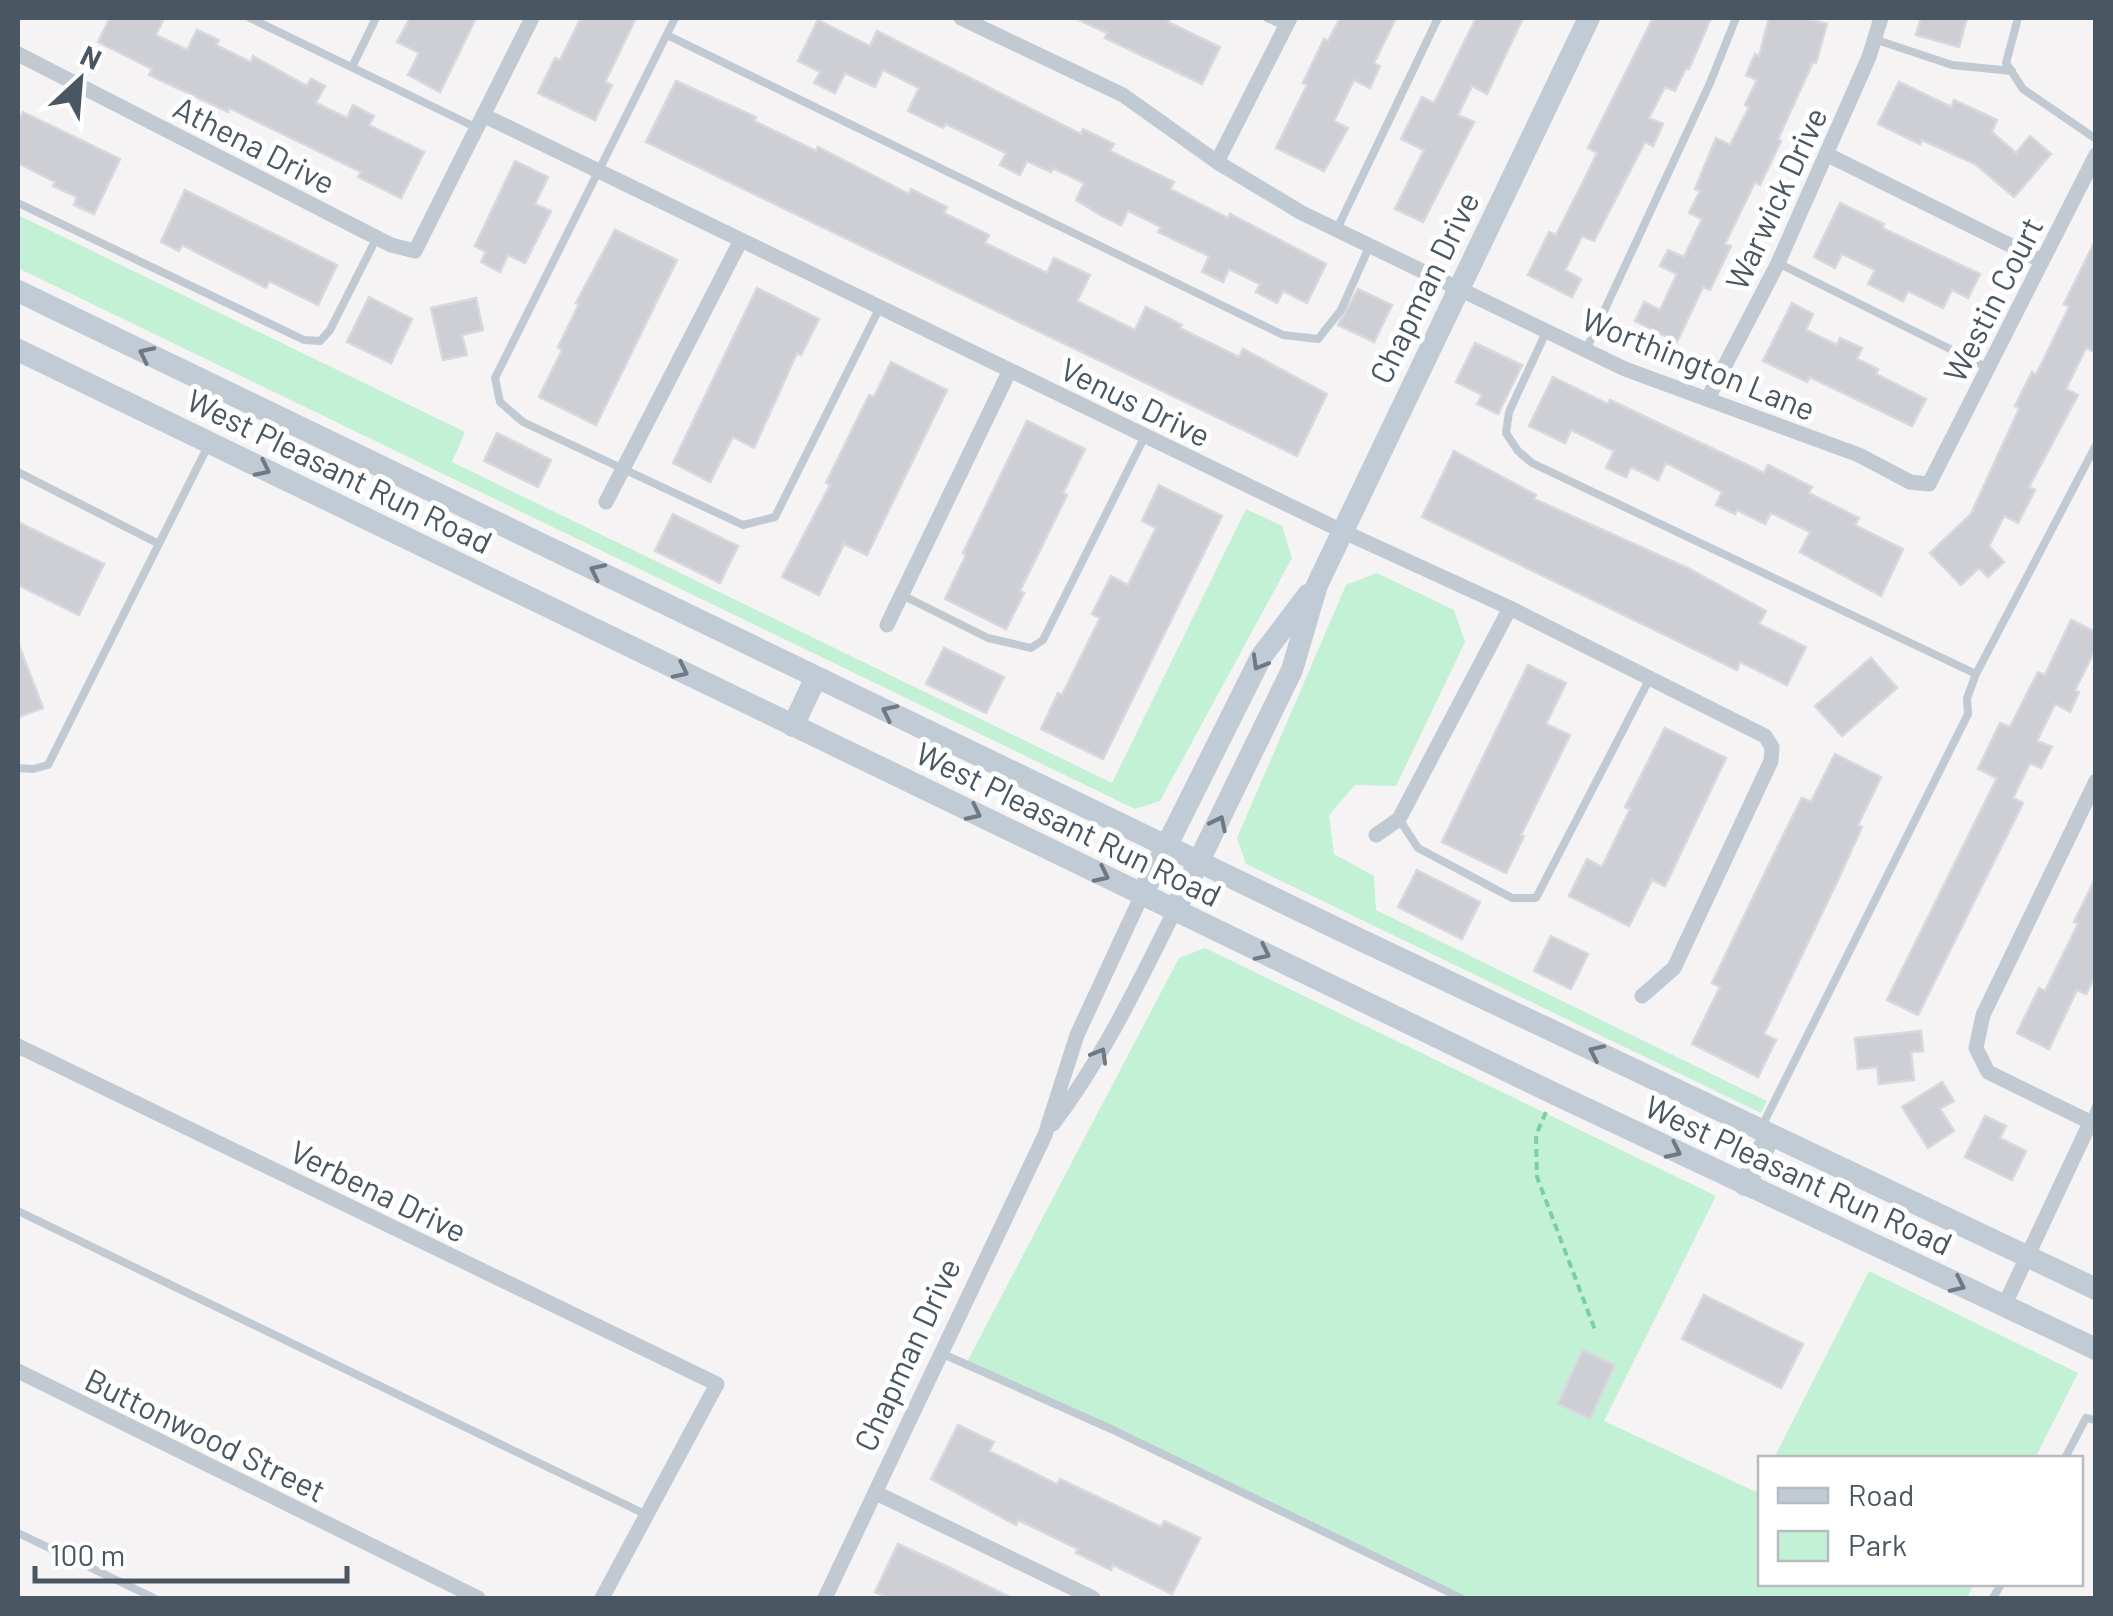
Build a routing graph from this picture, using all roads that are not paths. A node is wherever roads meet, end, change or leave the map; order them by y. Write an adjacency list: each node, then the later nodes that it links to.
1 (250, 18): 16 (lane)
2 (376, 18): 16 (lane)
3 (532, 18): 18 (street)
4 (675, 18): 13 (lane)
5 (961, 18): 22 (street, Worthington Lane)
6 (1267, 18): 12 (lane)
7 (1438, 18): 25 (lane)
8 (1589, 18): 31 (main road, Chapman Drive)
9 (1736, 18): 36 (lane)
10 (1880, 18): 14 (street, Warwick Drive)
11 (2018, 18): 17 (lane)
12 (1287, 22): 22 (street)
13 (667, 34): 23 (lane); 28 (lane)
14 (1874, 38): 17 (lane); 20 (street, Warwick Drive)
15 (18, 54): 26 (street, Athena Drive)
16 (352, 67): 18 (lane)
17 (2012, 71): 19 (lane)
18 (480, 122): 23 (street, Venus Drive); 26 (street, Athena Drive)
19 (2096, 139)
20 (1826, 154): 29 (street); 30 (street, Warwick Drive)
21 (2096, 156): 29 (street, Westin Court)
22 (1216, 162): 25 (street, Worthington Lane)
23 (600, 172): 27 (street, Venus Drive); 44 (lane)
24 (18, 203): 26 (lane)
25 (1337, 229): 28 (street, Worthington Lane)
26 (377, 238)
27 (741, 240): 33 (street, Venus Drive); 44 (street)
28 (1370, 245): 31 (street, Worthington Lane)
29 (2042, 261): 37 (street, Westin Court)
30 (1778, 263): 37 (lane); 39 (street, Warwick Drive)
31 (1458, 286): 34 (street, Worthington Lane); 47 (main road, Chapman Drive)
32 (18, 292): 54 (main road, West Pleasant Run Road, one-way to 32)
33 (880, 307): 38 (street, Venus Drive); 44 (lane)
34 (1547, 330): 36 (street, Worthington Lane); 53 (lane)
35 (18, 350): 41 (main road, West Pleasant Run Road)
36 (1586, 350): 39 (street, Worthington Lane)
37 (1988, 368): 43 (street, Westin Court)
38 (1010, 370): 40 (street, Venus Drive); 50 (street)
39 (1708, 398): 43 (street, Worthington Lane)
40 (1145, 436): 47 (street, Venus Drive); 50 (lane)
41 (210, 443): 48 (lane); 56 (main road, West Pleasant Run Road, one-way to 56)
42 (2096, 445): 53 (lane)
43 (1938, 468)
44 (623, 469): 46 (street)
45 (18, 472): 48 (lane)
46 (606, 502)
47 (1342, 531): 49 (main road, Chapman Drive); 51 (street, Venus Drive)
48 (159, 544): 57 (lane)
49 (1317, 585): 61 (main road, Chapman Drive, one-way to 61); 62 (main road, Chapman Drive, one-way to 49)
50 (902, 594): 52 (street)
51 (1510, 608): 55 (street, Venus Drive); 59 (street)
52 (887, 625)
53 (1976, 674): 69 (lane)
54 (816, 677): 56 (main road); 61 (main road, West Pleasant Run Road, one-way to 54)
55 (1650, 678): 59 (lane); 65 (street, Venus Drive)
56 (794, 726): 63 (main road, West Pleasant Run Road, one-way to 63)
57 (18, 768)
58 (2096, 782): 68 (street)
59 (1399, 820): 60 (street)
60 (1376, 835)
61 (1166, 846): 62 (main road, West Pleasant Run Road); 63 (main road, Chapman Drive)
62 (1200, 862): 64 (main road, Chapman Drive); 69 (main road, West Pleasant Run Road, one-way to 62)
63 (1142, 895): 64 (main road, West Pleasant Run Road); 70 (street, Chapman Drive)
64 (1175, 910): 70 (street, Chapman Drive, one-way to 64); 71 (main road, West Pleasant Run Road, one-way to 71)
65 (1642, 996)
66 (18, 1046): 82 (street, Verbena Drive)
67 (2096, 1106): 68 (lane)
68 (2093, 1124): 73 (street)
69 (1765, 1132): 71 (main road); 73 (main road, West Pleasant Run Road)
70 (1045, 1135): 77 (street, Chapman Drive)
71 (1744, 1185): 75 (main road, West Pleasant Run Road, one-way to 75)
72 (18, 1210): 82 (lane)
73 (2029, 1256): 74 (main road, West Pleasant Run Road); 75 (street)
74 (2096, 1289)
75 (2004, 1306): 76 (main road, West Pleasant Run Road)
76 (2096, 1349)
77 (943, 1354): 81 (street, Chapman Drive); 89 (lane)
78 (18, 1372): 85 (street, Buttonwood Street)
79 (2096, 1420): 80 (lane)
80 (2066, 1456)
81 (876, 1494): 87 (street, Chapman Drive); 88 (street)
82 (646, 1515): 86 (street)
83 (18, 1533): 84 (lane)
84 (154, 1598)
85 (478, 1598)
86 (602, 1598)
87 (824, 1598)
88 (1093, 1598)
89 (1461, 1598)

